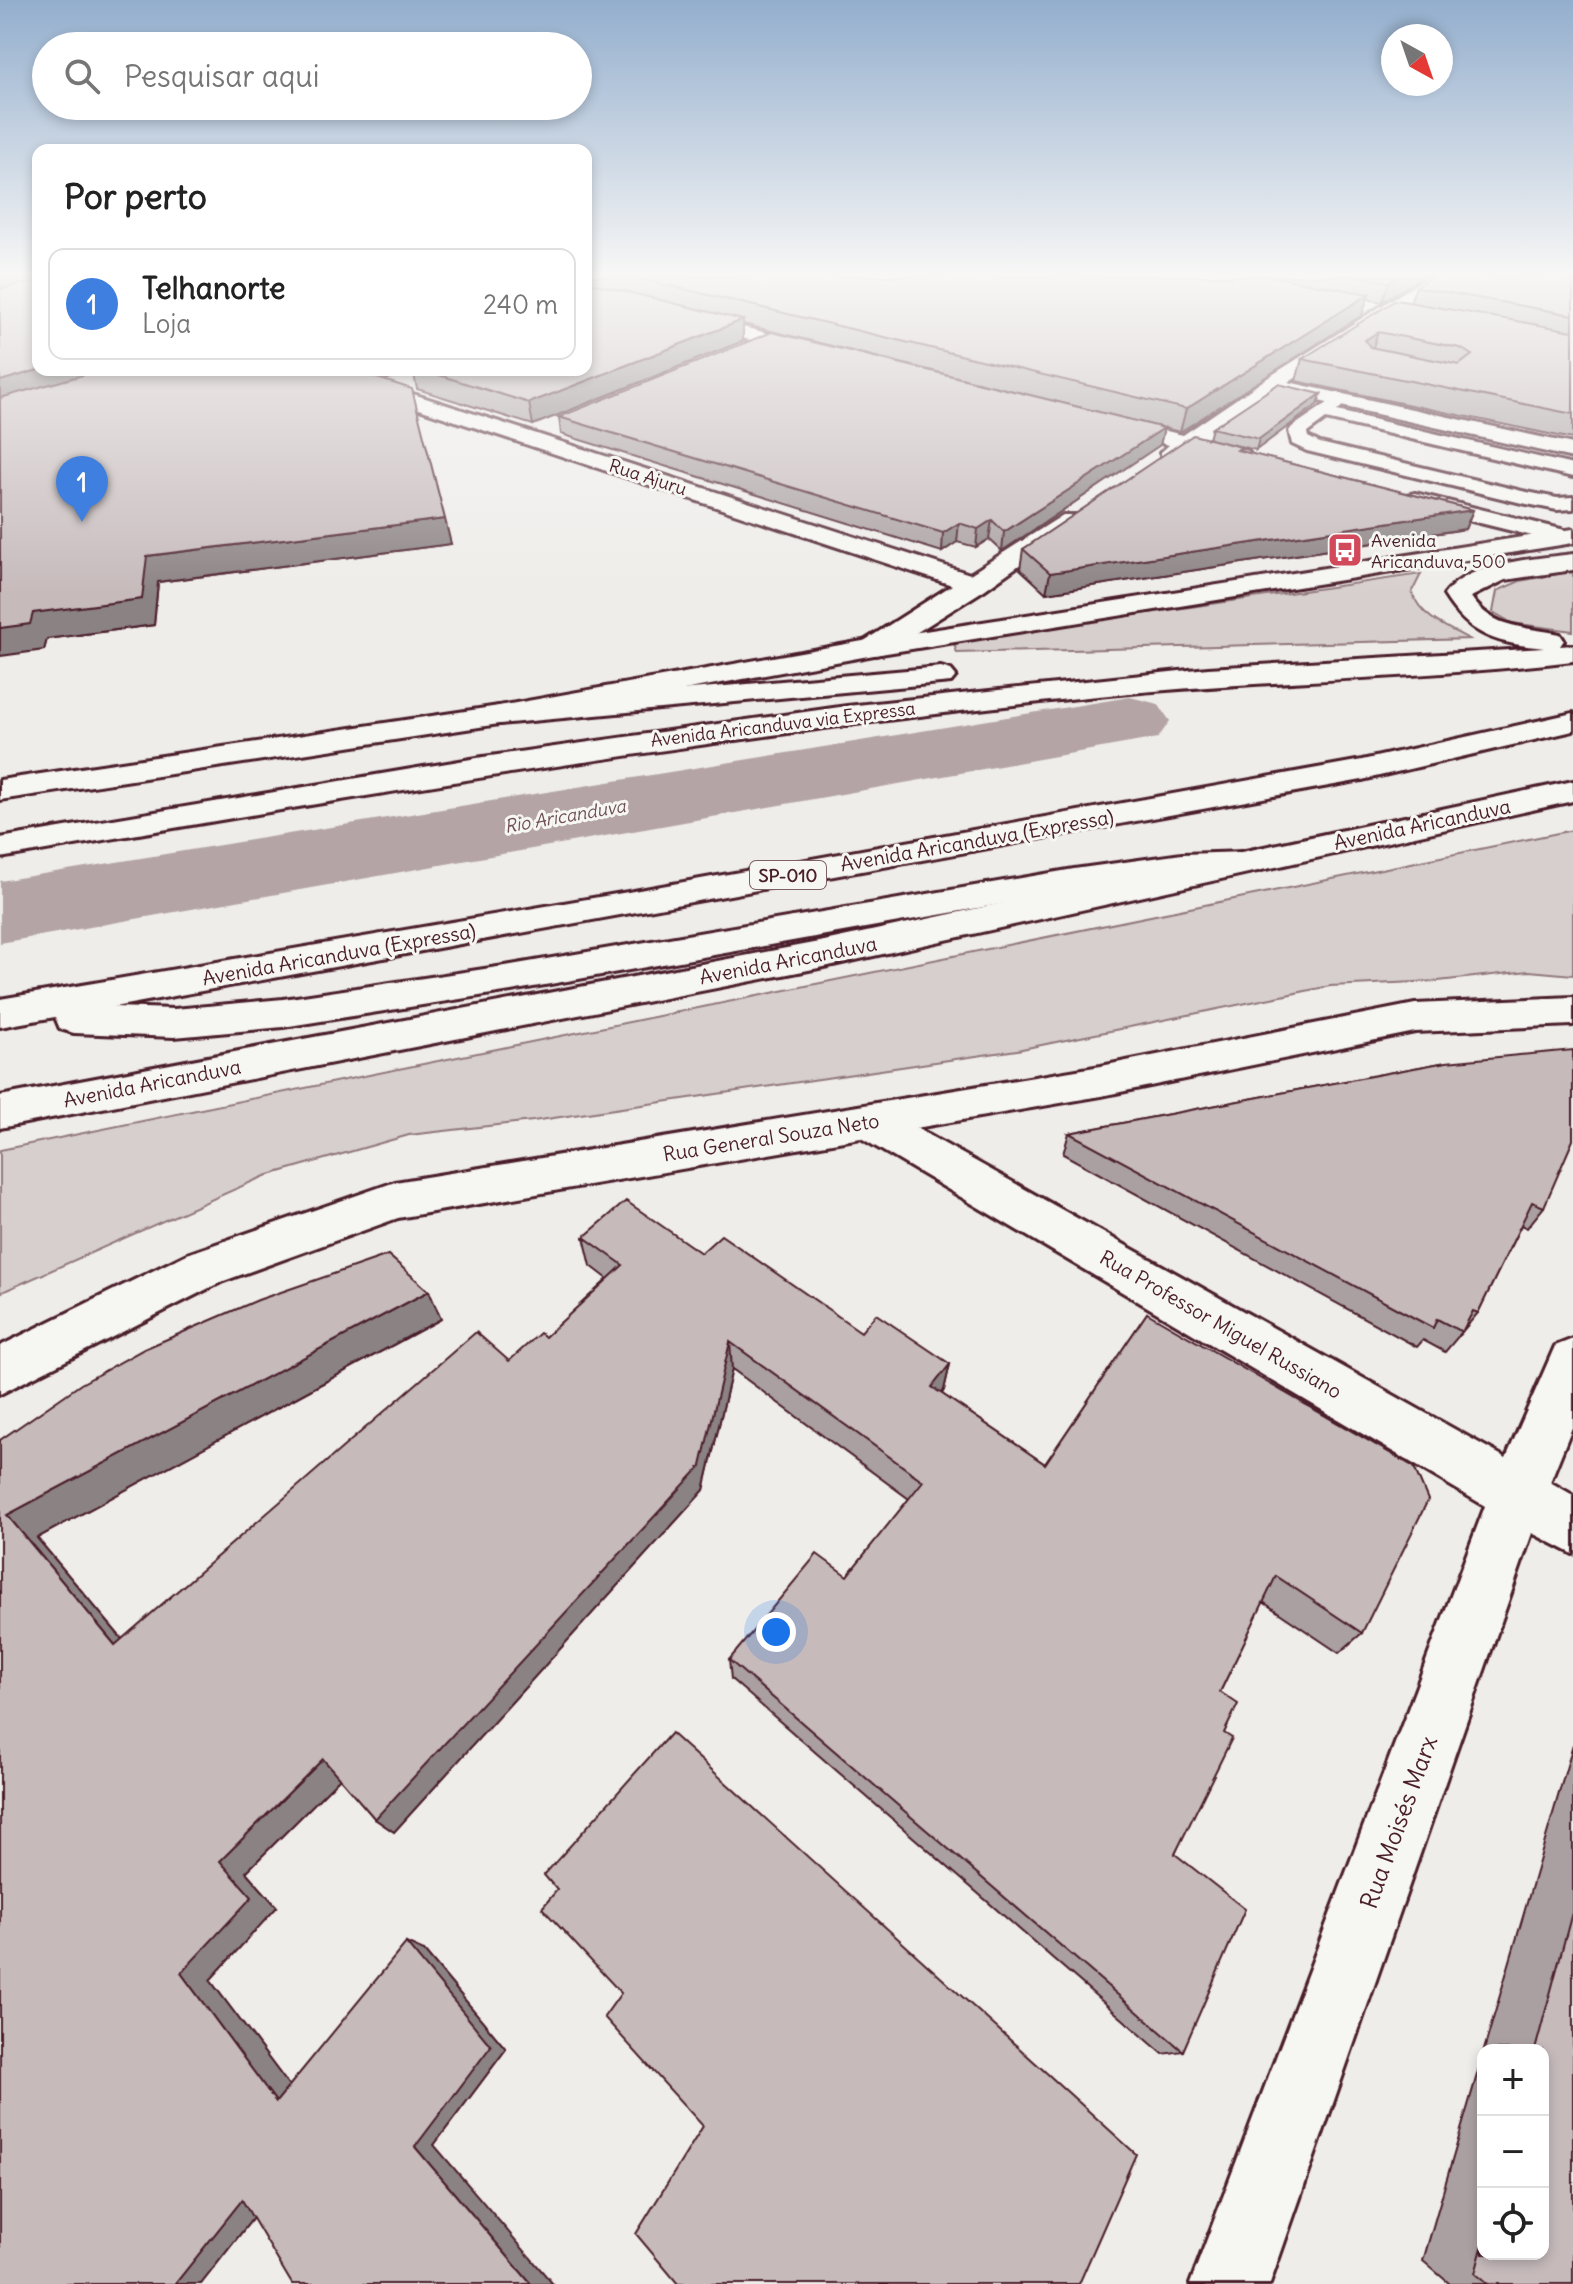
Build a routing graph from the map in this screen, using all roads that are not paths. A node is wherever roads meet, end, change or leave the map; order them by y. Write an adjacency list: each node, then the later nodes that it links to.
1 (358, 383): 4 (main road, Rua Ajuru)
2 (406, 383): 4 (main road)
3 (1271, 384): 5 (main road); 10 (main road)
4 (383, 391): 9 (main road, Rua Ajuru)
5 (1341, 399): 6 (lane); 11 (main road)
6 (1324, 413): 14 (lane); 16 (lane)
7 (1079, 416): 10 (main road)
8 (556, 426): 9 (main road)
9 (527, 438): 19 (main road, Rua Ajuru)
10 (1186, 443): 12 (main road); 13 (main road)
11 (1573, 451)
12 (1264, 462)
13 (1147, 469)
14 (1573, 471)
15 (1387, 493): 18 (main road)
16 (1573, 503)
17 (1094, 505): 19 (main road)
18 (1570, 545): 20 (main road); 21 (main road)
19 (975, 584): 21 (main road)
20 (1573, 642)
21 (874, 647): 24 (main road)
22 (1573, 653): 23 (main road, Avenida Aricanduva via Expressa)
23 (1379, 665): 24 (main road); 28 (main road, Avenida Aricanduva via Expressa)
24 (499, 715): 26 (main road)
25 (1573, 722): 31 (main road, Avenida Aricanduva (Expressa) / SP-010)
26 (0, 790)
27 (1573, 791): 29 (main road, Avenida Aricanduva)
28 (0, 848)
29 (1246, 863): 31 (main road); 32 (main road, Avenida Aricanduva)
30 (1573, 1011): 33 (main road, Rua General Souza Neto)
31 (0, 1015)
32 (0, 1112)
33 (869, 1122): 35 (main road, Rua General Souza Neto); 36 (main road, Rua Professor Miguel Russiano)
34 (1573, 1362): 36 (main road, Rua Moisés Marx)
35 (0, 1371)
36 (1517, 1495): 37 (main road, Rua Professor Miguel Russiano); 38 (main road, Rua Moisés Marx)
37 (1573, 1526)
38 (1230, 2284)

